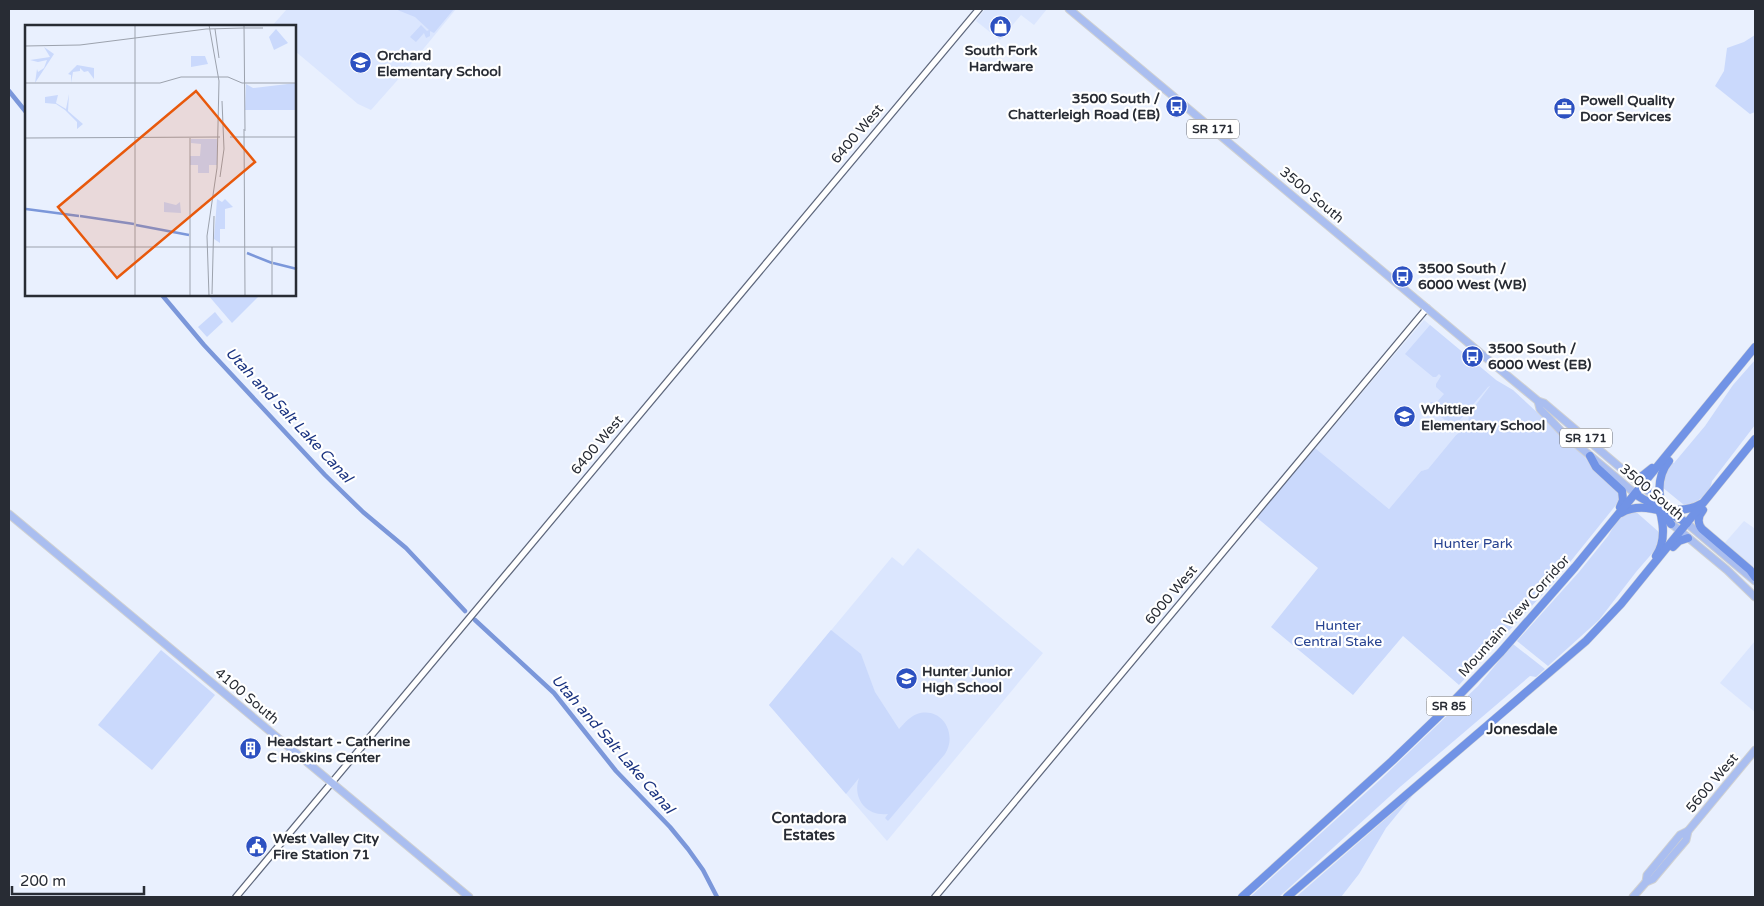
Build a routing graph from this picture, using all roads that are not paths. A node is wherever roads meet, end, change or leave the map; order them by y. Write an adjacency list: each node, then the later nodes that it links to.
1 (979, 9): 29 (street, 6400 West)
2 (1069, 9): 3 (main road, 3500 South / SR 171)
3 (1427, 308): 7 (main road, 3500 South / SR 171); 32 (street, 6000 West)
4 (1755, 347): 5 (highway, Mountain View Corridor / SR 85)
5 (1726, 381): 6 (highway, Mountain View Corridor / SR 85); 11 (highway)
6 (1712, 400): 12 (highway, Mountain View Corridor / SR 85); 16 (highway)
7 (1538, 401): 10 (main road, 3500 South / SR 171); 11 (main road, 3500 South / SR 171)
8 (1755, 439): 9 (highway, SR 85)
9 (1748, 448): 15 (highway, SR 85); 24 (highway)
10 (1590, 456): 13 (main road, 3500 South / SR 171); 23 (highway)
11 (1632, 477): 12 (main road, 3500 South / SR 171)
12 (1642, 486): 13 (highway, Mountain View Corridor / SR 85); 14 (main road, 3500 South / SR 171)
13 (1635, 494): 16 (highway); 18 (highway, Mountain View Corridor / SR 85)
14 (1652, 494): 16 (highway)
15 (1704, 503): 16 (highway); 19 (highway, SR 85)
16 (1661, 509): 18 (highway); 19 (highway); 20 (highway); 26 (highway)
17 (9, 514): 29 (main road, 4100 South)
18 (1618, 514): 23 (highway, Mountain View Corridor / SR 85)
19 (1687, 523): 21 (highway, SR 85); 24 (main road, 3500 South)
20 (1671, 524): 21 (main road, 3500 South)
21 (1680, 532): 22 (main road, 3500 South); 26 (highway, SR 85)
22 (1688, 538): 25 (main road, 3500 South); 27 (highway)
23 (1575, 567): 33 (highway, Mountain View Corridor / SR 85)
24 (1755, 579)
25 (1755, 597)
26 (1621, 604): 27 (highway, SR 85)
27 (1610, 617): 34 (highway, SR 85)
28 (1755, 750): 35 (main road, 5600 West)
29 (331, 782): 30 (street, 6400 West); 31 (main road, 4100 South)
30 (236, 897)
31 (469, 897)
32 (935, 897)
33 (1242, 897)
34 (1287, 897)
35 (1633, 897)

